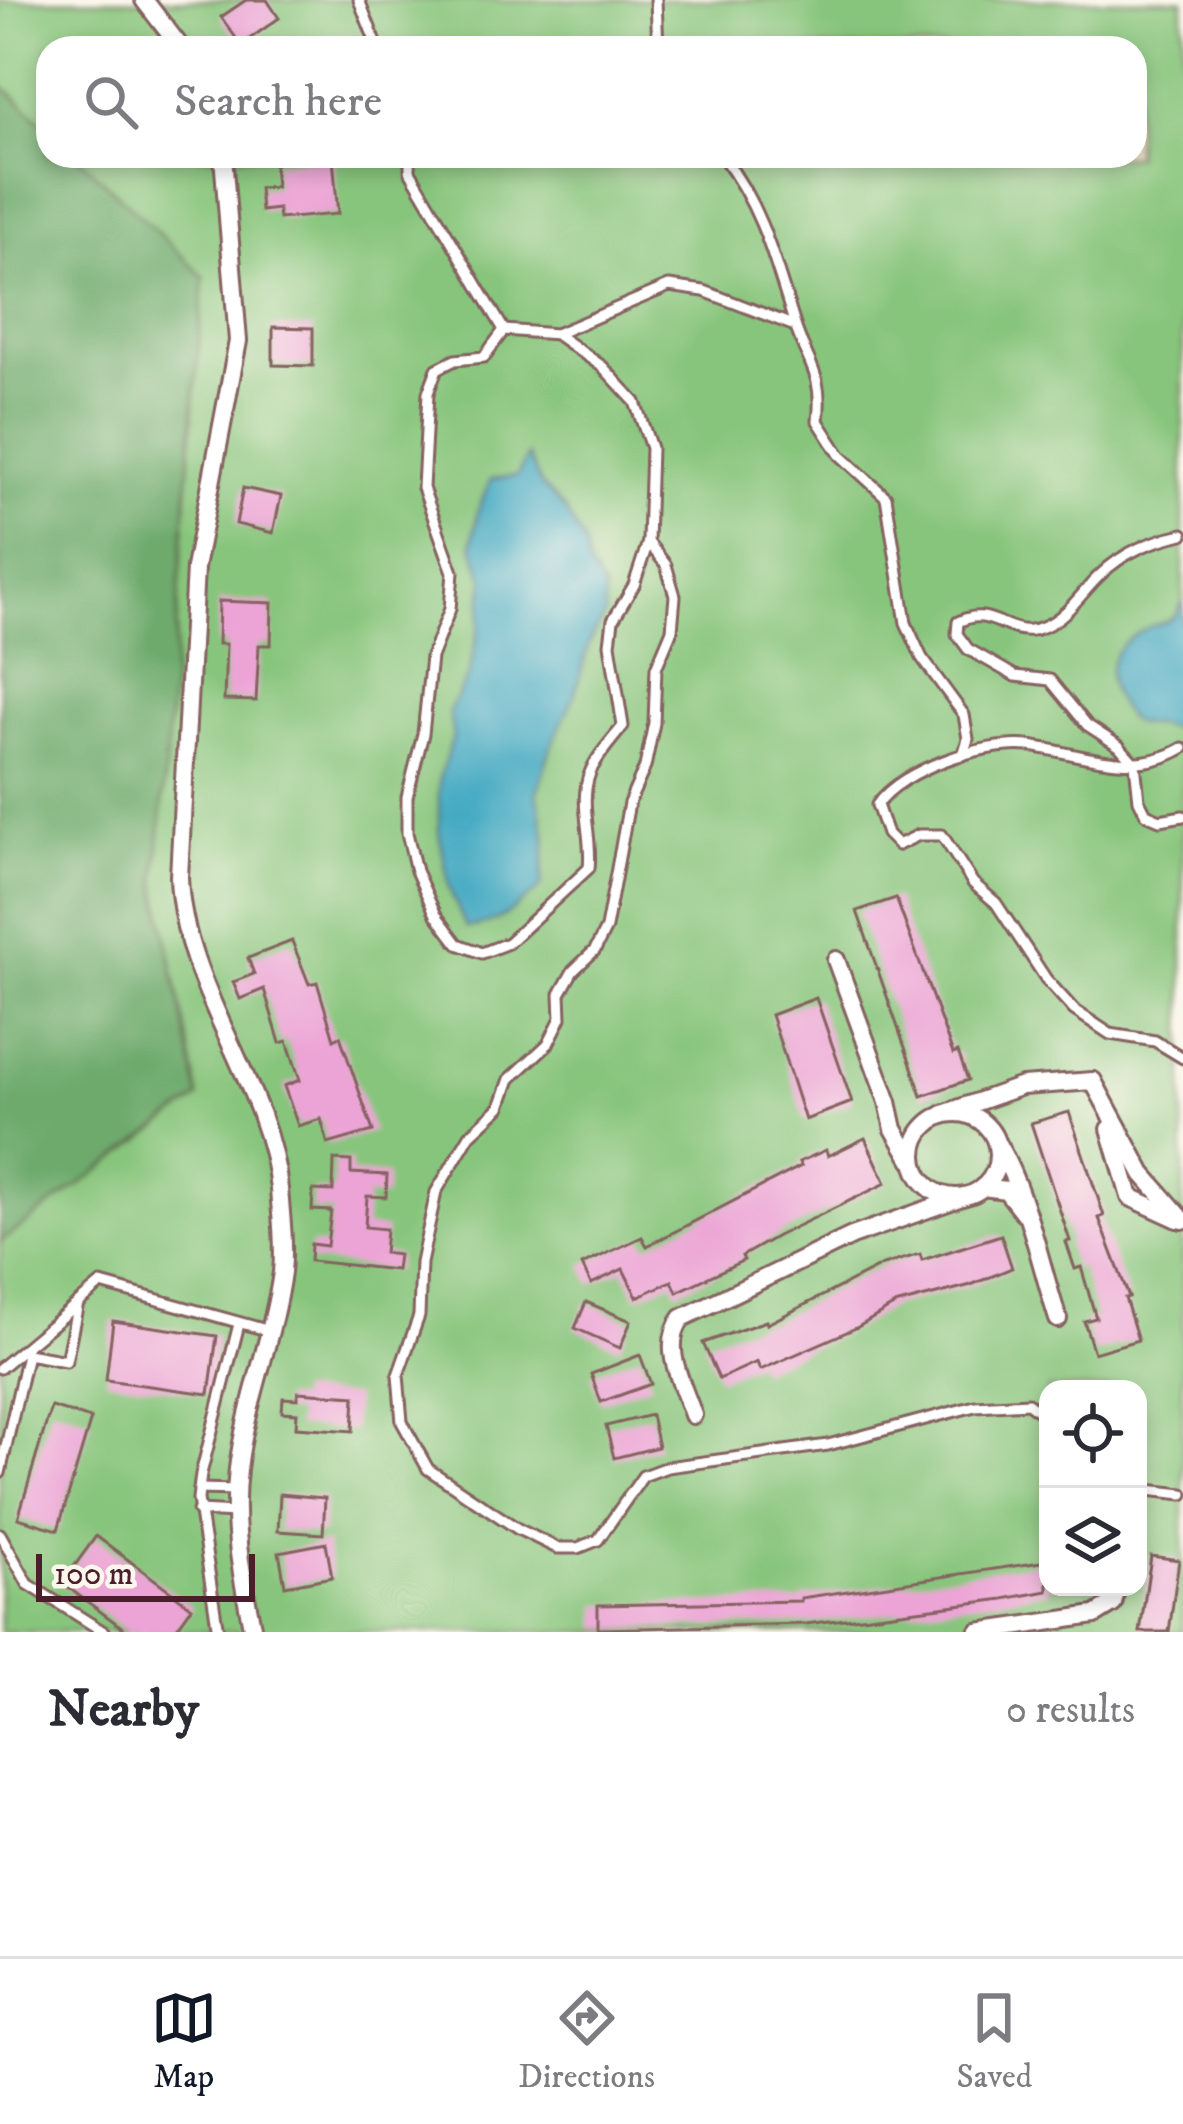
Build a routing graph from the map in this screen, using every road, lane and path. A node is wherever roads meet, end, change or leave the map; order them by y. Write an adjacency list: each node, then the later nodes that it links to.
1 (144, 0): 4 (street)
2 (358, 0): 5 (lane)
3 (656, 0): 6 (lane)
4 (172, 36)
5 (372, 36)
6 (658, 36)
7 (224, 168): 34 (street)
8 (410, 168): 11 (lane)
9 (732, 168): 10 (lane)
10 (795, 326): 12 (lane); 16 (lane)
11 (504, 330): 12 (lane); 14 (lane)
12 (556, 334): 14 (lane)
13 (1183, 534): 17 (lane)
14 (648, 542): 37 (lane)
15 (1183, 748): 17 (lane)
16 (963, 755): 17 (lane); 20 (lane)
17 (1135, 764): 18 (lane)
18 (1183, 816)
19 (836, 960): 22 (street)
20 (1183, 1058)
21 (1013, 1089): 23 (street); 24 (street); 30 (street)
22 (889, 1102): 23 (street); 25 (street)
23 (937, 1116): 24 (street); 25 (street)
24 (994, 1138): 26 (street); 28 (street)
25 (916, 1169): 27 (street); 29 (street)
26 (983, 1187): 27 (street); 28 (street)
27 (965, 1196): 29 (street)
28 (1024, 1213): 32 (street)
29 (899, 1217): 38 (street)
30 (1183, 1220)
31 (78, 1303): 33 (lane); 35 (lane); 35 (lane)
32 (1058, 1319)
33 (238, 1324): 34 (lane); 40 (lane)
34 (270, 1331): 41 (street)
35 (25, 1352): 36 (lane); 39 (lane)
36 (0, 1368)
37 (1039, 1412)
38 (693, 1415)
39 (0, 1473)
40 (199, 1489): 41 (lane); 44 (lane)
41 (236, 1490): 45 (street)
42 (1147, 1490): 43 (lane)
43 (1183, 1494)
44 (198, 1511): 45 (lane); 49 (lane)
45 (236, 1513): 50 (street)
46 (0, 1534): 48 (lane)
47 (1115, 1596): 51 (street)
48 (104, 1632)
49 (218, 1632)
50 (253, 1632)
51 (978, 1632)

